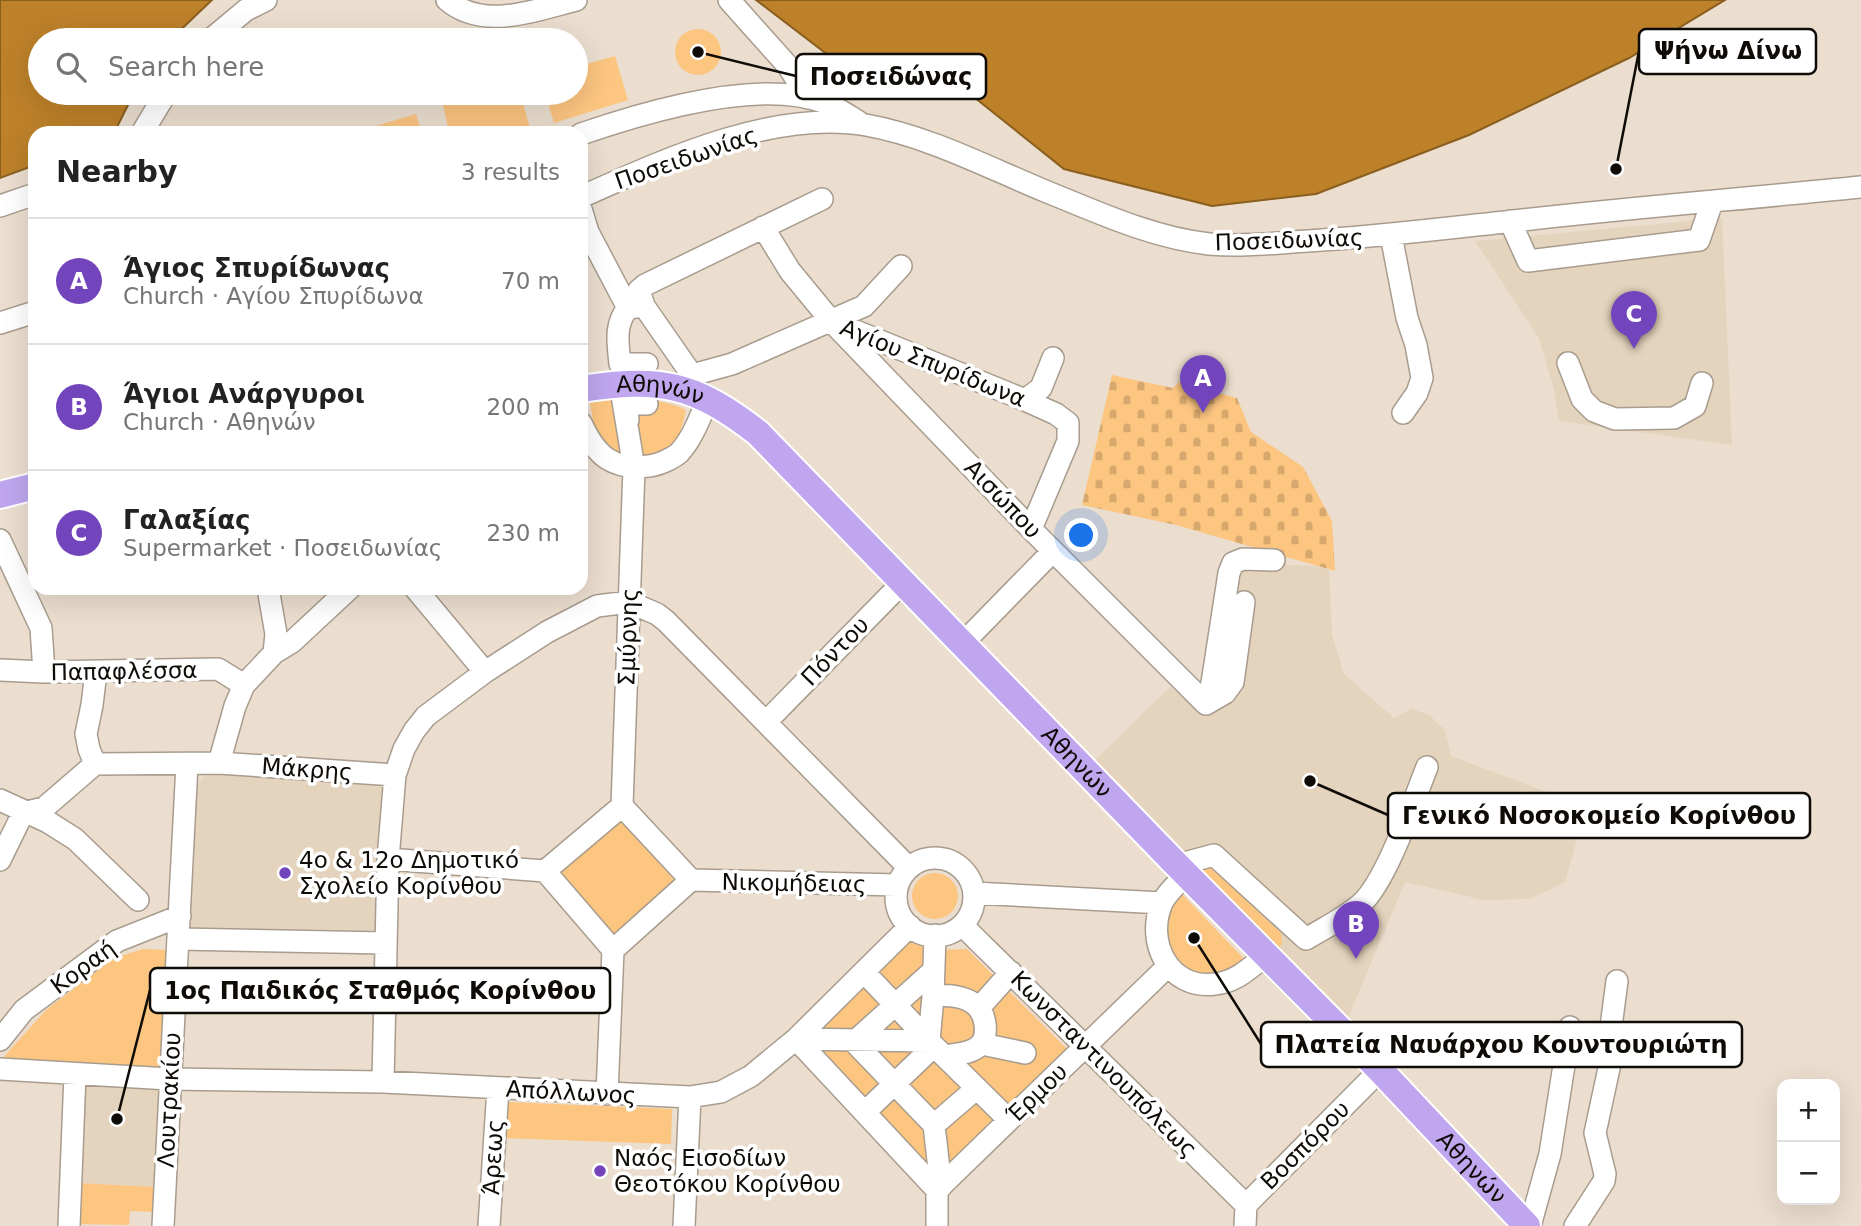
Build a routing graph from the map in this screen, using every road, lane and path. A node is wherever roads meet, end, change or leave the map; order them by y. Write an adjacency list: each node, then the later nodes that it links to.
1 (266, 0): 5 (street)
2 (447, 0): 3 (street)
3 (576, 0)
4 (729, 0): 6 (street)
5 (224, 28)
6 (808, 98): 8 (street); 10 (street)
7 (159, 105): 9 (street)
8 (864, 124): 12 (street, Ποσειδωνίας); 20 (street, Ποσειδωνίας)
9 (146, 126)
10 (588, 132)
11 (1861, 187): 15 (street, Ποσειδωνίας)
12 (588, 194)
13 (28, 196): 16 (street)
14 (822, 199): 18 (street)
15 (1712, 202): 17 (street, Ποσειδωνίας); 17 (street)
16 (0, 206)
17 (1510, 221): 20 (street, Ποσειδωνίας)
18 (763, 227): 22 (street); 24 (street, Αισώπου)
19 (588, 232): 22 (street)
20 (1391, 235): 35 (street)
21 (901, 266): 24 (street)
22 (636, 307): 28 (street); 32 (street)
23 (28, 314): 25 (street)
24 (832, 321): 32 (street, Αγίου Σπυρίδωνα); 33 (street, Αγίου Σπυρίδωνα); 41 (street, Αισώπου)
25 (0, 323)
26 (1053, 358): 33 (street)
27 (1568, 363): 30 (street)
28 (647, 364)
29 (620, 383): 31 (main road, Αθηνών); 32 (main road, Αθηνών); 36 (street, Σμύρνης)
30 (1702, 383)
31 (588, 388)
32 (696, 388): 38 (street); 45 (main road, Αθηνών)
33 (1024, 400): 41 (street, Αγίου Σπυρίδωνα)
34 (647, 404): 36 (street)
35 (1403, 413)
36 (628, 420): 38 (street, Σμύρνης)
37 (588, 437): 38 (street)
38 (634, 468): 50 (street, Σμύρνης)
39 (28, 488): 40 (main road)
40 (0, 495)
41 (1031, 529): 43 (street, Αισώπου)
42 (0, 540): 54 (street)
43 (1053, 551): 51 (street); 58 (street, Αισώπου)
44 (1274, 560): 58 (street)
45 (904, 582): 51 (main road, Αθηνών); 59 (street, Πόντου)
46 (269, 595): 52 (street)
47 (343, 595): 52 (street)
48 (421, 595): 56 (street)
49 (1244, 602): 58 (street)
50 (629, 603): 56 (street); 59 (street); 66 (street, Σμύρνης)
51 (964, 643): 70 (main road, Αθηνών)
52 (274, 653): 57 (street)
53 (0, 670): 54 (street, Παπαφλέσσα)
54 (44, 672): 55 (street, Παπαφλέσσα)
55 (96, 672): 57 (street, Παπαφλέσσα); 61 (street)
56 (485, 672): 64 (street)
57 (244, 685): 60 (street)
58 (1206, 704)
59 (767, 721): 72 (street)
60 (219, 763): 62 (street, Μάκρης); 64 (street, Μάκρης)
61 (95, 764): 62 (street, Μάκρης); 67 (street)
62 (187, 764): 77 (street, Λουτρακίου)
63 (1427, 767): 70 (street)
64 (395, 775): 68 (street)
65 (0, 800): 67 (street)
66 (622, 806): 71 (street); 73 (street)
67 (23, 813): 69 (street); 75 (street)
68 (388, 859): 71 (street); 82 (street)
69 (0, 860)
70 (1182, 870): 76 (street); 84 (main road, Αθηνών)
71 (545, 871): 83 (street)
72 (904, 876): 73 (street, Νικομήδειας); 74 (street, Νικομήδειας); 79 (street, Νικομήδειας)
73 (691, 880): 83 (street)
74 (974, 893): 76 (street); 78 (street)
75 (138, 900)
76 (1162, 903): 85 (street)
77 (180, 916): 81 (street, Λουτρακίου); 95 (street, Κοραή)
78 (961, 925): 80 (street); 88 (street, Κωνσταντινουπόλεως)
79 (909, 926): 80 (street); 87 (street, Απόλλωνος)
80 (935, 935): 86 (street)
81 (180, 939): 82 (street); 104 (street, Λουτρακίου)
82 (386, 943): 105 (street)
83 (613, 950): 109 (street)
84 (1266, 955): 85 (street); 102 (main road, Αθηνών)
85 (1167, 967): 98 (street, Έρμου)
86 (934, 970): 90 (street); 91 (street)
87 (864, 972): 91 (street); 94 (street, Απόλλωνος)
88 (1011, 972): 92 (street); 98 (street, Κωνσταντινουπόλεως)
89 (1617, 981): 123 (street)
90 (933, 996): 92 (street); 99 (street)
91 (896, 1006): 96 (street); 99 (street)
92 (979, 1008): 97 (street)
93 (1570, 1027): 122 (street)
94 (796, 1039): 96 (street); 110 (street, Απόλλωνος); 111 (street)
95 (0, 1040)
96 (854, 1042): 99 (street); 106 (street)
97 (982, 1044): 99 (street); 100 (street)
98 (1086, 1045): 112 (street, Έρμου); 115 (street, Κωνσταντινουπόλεως)
99 (935, 1048): 106 (street); 108 (street)
100 (1025, 1053)
101 (0, 1069): 103 (street, Απόλλωνος)
102 (1380, 1070): 115 (street, Βοσπόρου); 122 (main road, Αθηνών)
103 (75, 1073): 104 (street, Απόλλωνος); 116 (street)
104 (169, 1079): 105 (street, Απόλλωνος); 117 (street, Λουτρακίου)
105 (383, 1082): 107 (street, Απόλλωνος)
106 (894, 1085): 111 (street); 113 (street)
107 (498, 1088): 109 (street, Απόλλωνος); 118 (street, Άρεως)
108 (977, 1088): 112 (street); 113 (street)
109 (607, 1094): 110 (street, Απόλλωνος)
110 (690, 1097): 119 (street)
111 (865, 1112): 114 (street)
112 (1009, 1120): 114 (street, Έρμου)
113 (934, 1125): 114 (street)
114 (939, 1189): 120 (street)
115 (1246, 1205): 121 (street, Βοσπόρου)
116 (69, 1226)
117 (163, 1226)
118 (489, 1226)
119 (684, 1226)
120 (937, 1226)
121 (1245, 1226)
122 (1529, 1226)
123 (1575, 1226)

